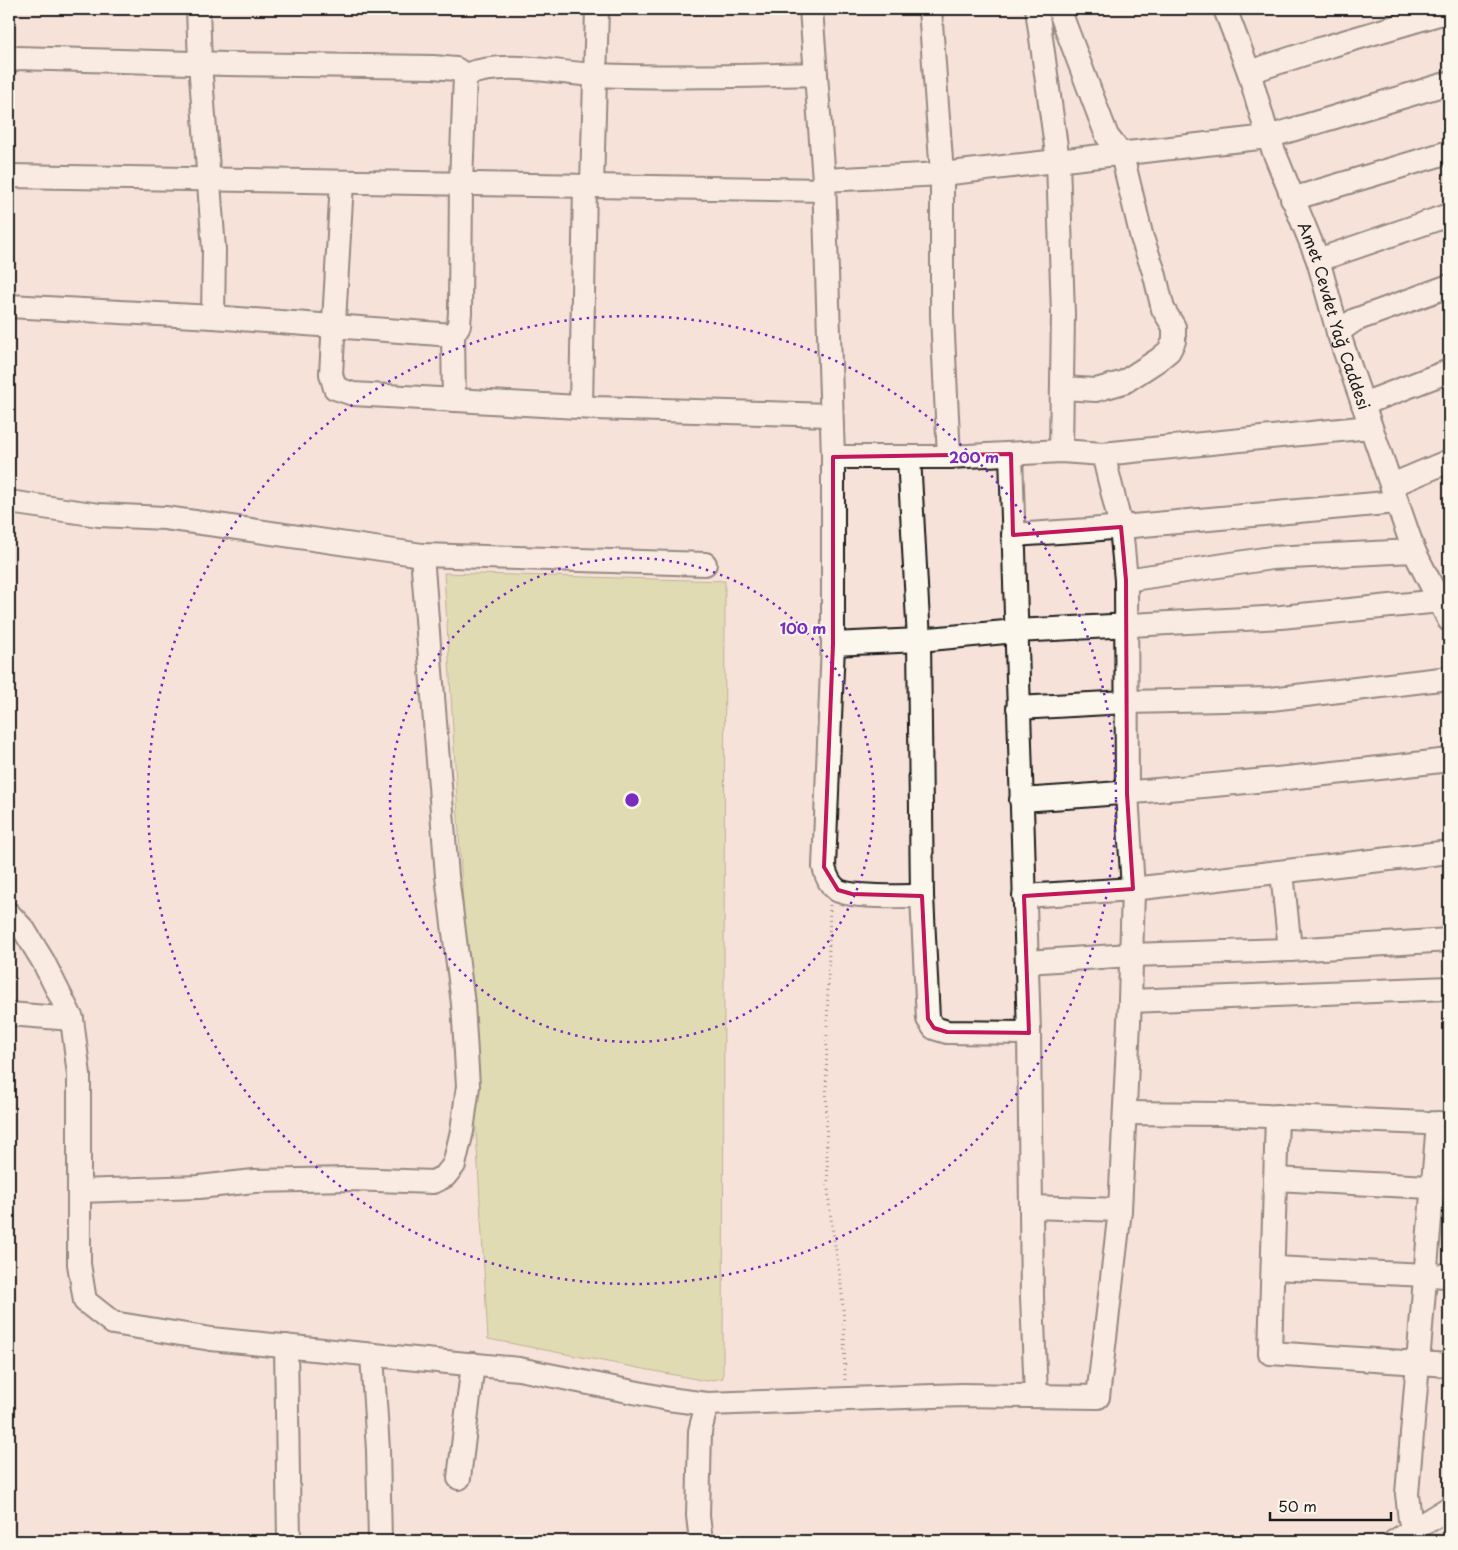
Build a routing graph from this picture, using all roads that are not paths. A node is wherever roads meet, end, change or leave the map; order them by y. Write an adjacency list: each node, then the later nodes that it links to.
1 (198, 9): 10 (street)
2 (597, 9): 14 (street)
3 (811, 9): 12 (street)
4 (930, 9): 20 (street)
5 (1037, 9): 19 (street)
6 (1059, 9): 18 (street)
7 (1225, 9): 11 (street, Amet Cevdet Yağ Caddesi)
8 (1449, 12): 11 (street)
9 (9, 62): 10 (street)
10 (200, 63): 13 (street); 22 (street)
11 (1249, 72): 16 (street, Amet Cevdet Yağ Caddesi)
12 (816, 74): 14 (street); 26 (street)
13 (465, 75): 14 (street); 24 (street)
14 (595, 75): 25 (street)
15 (1449, 83): 16 (street)
16 (1268, 137): 18 (street); 27 (street, Amet Cevdet Yağ Caddesi)
17 (1449, 152): 27 (street)
18 (1122, 155): 19 (street); 37 (street)
19 (1058, 161): 20 (street); 37 (street)
20 (942, 174): 26 (street); 48 (street)
21 (9, 176): 22 (street)
22 (208, 179): 23 (street); 32 (street)
23 (342, 182): 24 (street); 33 (street)
24 (461, 183): 25 (street); 35 (street)
25 (588, 185): 26 (street); 40 (street)
26 (824, 185): 41 (street)
27 (1292, 199): 29 (street, Amet Cevdet Yağ Caddesi)
28 (1449, 215): 29 (street)
29 (1318, 260): 34 (street, Amet Cevdet Yağ Caddesi)
30 (1449, 286): 34 (street)
31 (9, 306): 32 (street)
32 (213, 317): 33 (street)
33 (334, 326): 35 (street); 38 (street)
34 (1338, 332): 39 (street, Amet Cevdet Yağ Caddesi)
35 (453, 335): 38 (street)
36 (1449, 371): 39 (street)
37 (1062, 388): 43 (street)
38 (454, 400): 40 (street)
39 (1363, 404): 42 (street, Amet Cevdet Yağ Caddesi)
40 (581, 407): 41 (street)
41 (831, 414): 46 (street)
42 (1370, 427): 45 (street); 50 (street, Amet Cevdet Yağ Caddesi)
43 (1062, 451): 44 (street); 45 (street)
44 (1011, 454): 48 (street); 53 (street)
45 (1103, 454): 52 (street)
46 (833, 457): 47 (street); 62 (street)
47 (909, 457): 48 (street); 61 (street)
48 (950, 457)
49 (1449, 462): 50 (street)
50 (1394, 493): 52 (street); 54 (street, Amet Cevdet Yağ Caddesi)
51 (9, 502): 55 (street)
52 (1121, 527): 53 (street); 57 (street)
53 (1014, 535): 60 (street)
54 (1414, 551): 57 (street); 58 (street, Amet Cevdet Yağ Caddesi)
55 (422, 555): 56 (street); 89 (street)
56 (705, 564)
57 (1126, 580): 59 (street)
58 (1445, 611): 59 (street)
59 (1126, 625): 60 (street); 64 (street)
60 (1016, 631): 61 (street); 65 (street)
61 (919, 640): 62 (street); 72 (street)
62 (832, 644): 72 (street)
63 (1449, 678): 64 (street)
64 (1126, 702): 65 (street); 67 (street)
65 (1018, 708): 68 (street)
66 (1449, 760): 67 (street)
67 (1127, 794): 68 (street); 71 (street)
68 (1021, 800): 73 (street)
69 (1449, 852): 70 (street)
70 (1282, 872): 71 (street); 76 (street)
71 (1133, 889): 73 (street); 77 (street)
72 (922, 896): 83 (street)
73 (1024, 896): 78 (street)
74 (9, 914): 82 (street)
75 (1449, 940): 76 (street)
76 (1290, 950): 77 (street)
77 (1130, 956): 78 (street); 80 (street)
78 (1027, 962): 83 (street)
79 (1449, 988): 80 (street)
80 (1130, 1001): 84 (street)
81 (9, 1014): 82 (street)
82 (72, 1019): 89 (street)
83 (1029, 1032): 90 (street)
84 (1125, 1113): 85 (street); 91 (street)
85 (1277, 1116): 86 (street); 87 (street)
86 (1444, 1123): 88 (street)
87 (1275, 1179): 88 (street); 92 (street)
88 (1441, 1188): 93 (street)
89 (79, 1191): 95 (street)
90 (1031, 1207): 91 (street); 100 (street)
91 (1120, 1210): 100 (street)
92 (1273, 1268): 93 (street); 97 (street)
93 (1426, 1274): 94 (street); 97 (street)
94 (1449, 1276)
95 (286, 1346): 96 (street); 105 (street)
96 (372, 1354): 98 (street); 106 (street)
97 (1418, 1363): 99 (street); 104 (street)
98 (473, 1364): 101 (street); 102 (street)
99 (1449, 1365)
100 (1036, 1396): 101 (street)
101 (707, 1404): 107 (street)
102 (459, 1478)
103 (1449, 1508): 104 (street)
104 (1416, 1528): 108 (street)
105 (289, 1541)
106 (380, 1541)
107 (701, 1541)
108 (1395, 1541)

